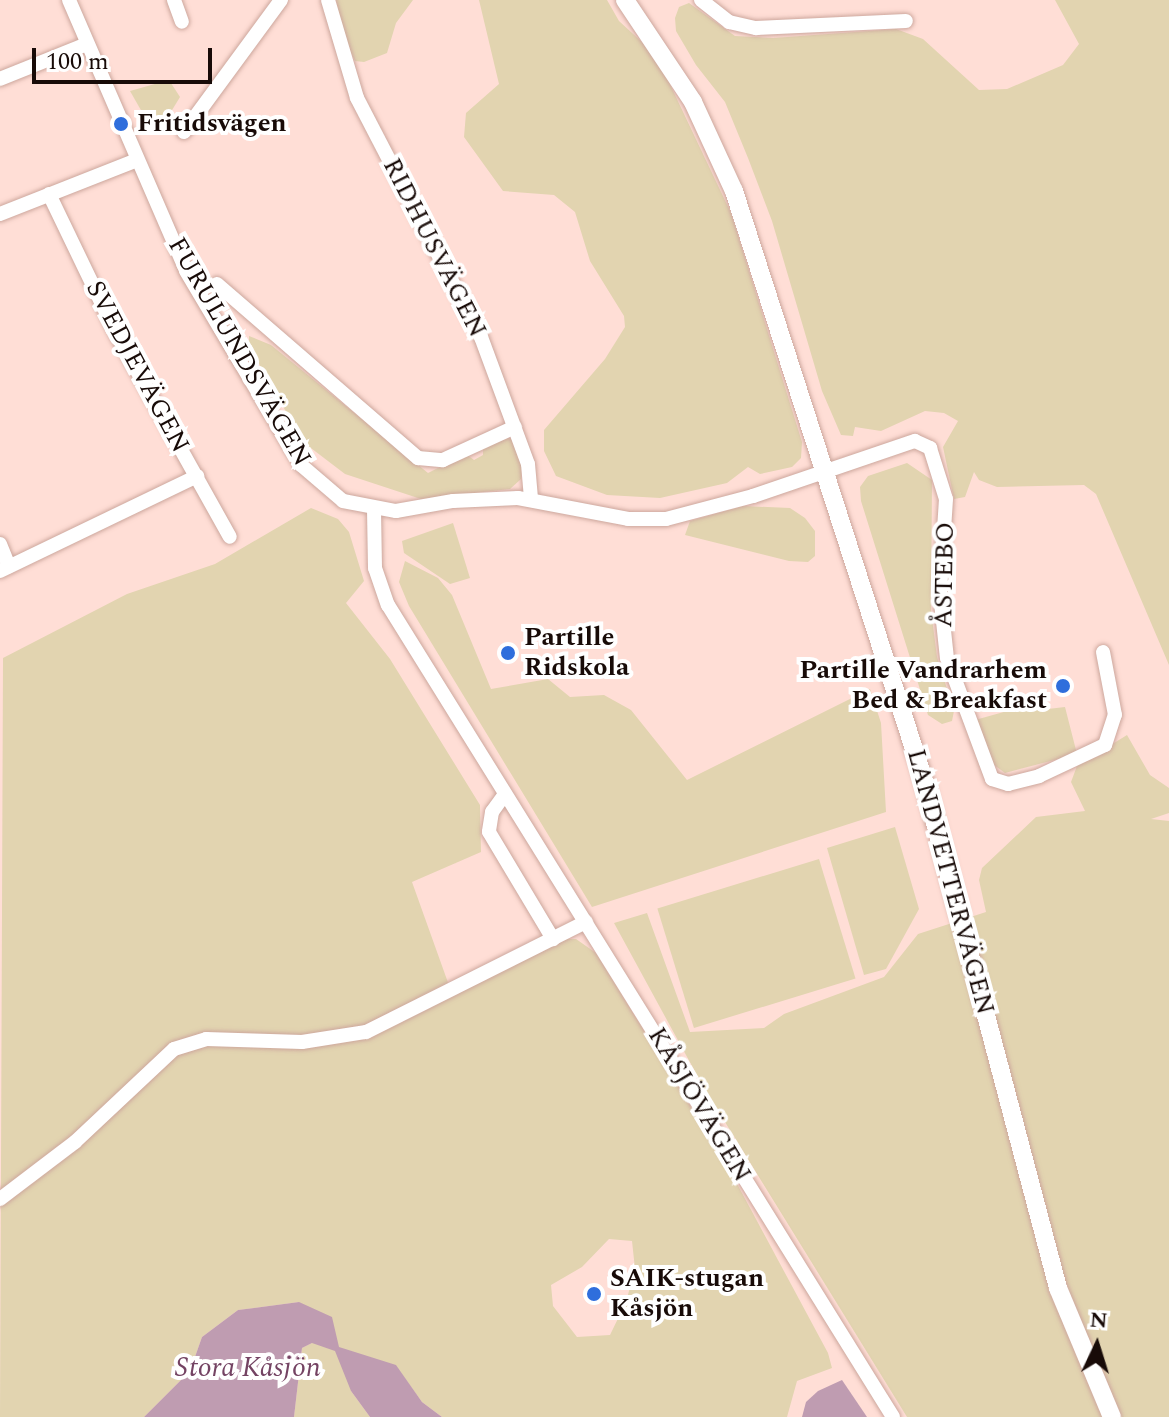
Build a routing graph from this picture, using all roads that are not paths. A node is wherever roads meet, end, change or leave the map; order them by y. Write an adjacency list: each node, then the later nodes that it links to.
1 (69, 0): 9 (street, FURULUNDSVÄGEN)
2 (174, 0): 8 (street)
3 (281, 0): 11 (street)
4 (328, 0): 16 (street, RIDHUSVÄGEN)
5 (625, 0): 17 (street, LANDVETTERVÄGEN)
6 (701, 0): 7 (street)
7 (906, 21)
8 (182, 22)
9 (87, 44): 10 (street); 12 (street, FURULUNDSVÄGEN)
10 (0, 79)
11 (184, 132)
12 (137, 160): 13 (street); 20 (street, FURULUNDSVÄGEN)
13 (49, 194): 14 (street); 18 (street, SVEDJEVÄGEN)
14 (0, 214)
15 (217, 284): 16 (street)
16 (515, 427): 19 (street, RIDHUSVÄGEN)
17 (826, 470): 19 (street, FURULUNDSVÄGEN); 24 (street, ÅSTEBO); 30 (street, LANDVETTERVÄGEN)
18 (197, 476): 21 (street, SVEDJEVÄGEN); 23 (street)
19 (531, 499): 20 (street, FURULUNDSVÄGEN)
20 (374, 510): 25 (street, KÅSJÖVÄGEN)
21 (230, 537)
22 (0, 544): 23 (street)
23 (5, 569)
24 (1103, 652)
25 (505, 794): 26 (street, KÅSJÖVÄGEN); 27 (street)
26 (586, 922): 27 (street); 29 (street, KÅSJÖVÄGEN)
27 (553, 939): 28 (street)
28 (0, 1199)
29 (893, 1417)
30 (1112, 1417)

